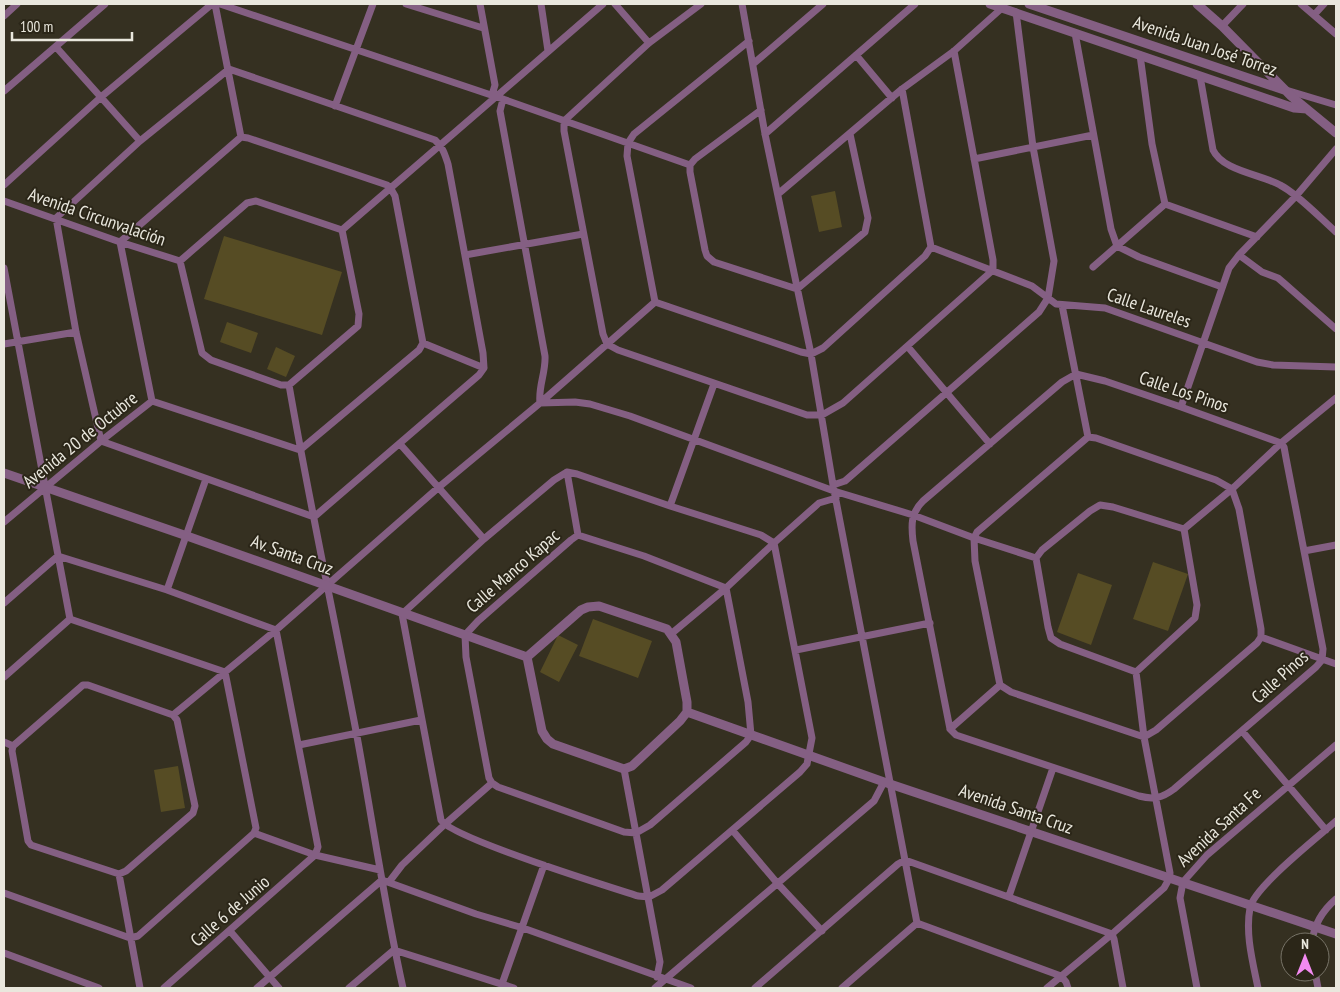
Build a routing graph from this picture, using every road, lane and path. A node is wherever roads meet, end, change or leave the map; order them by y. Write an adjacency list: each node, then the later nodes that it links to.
1 (17, 4): 24 (street)
2 (105, 4): 31 (street)
3 (213, 4): 38 (street); 43 (street)
4 (220, 4): 32 (street)
5 (373, 4): 32 (street)
6 (406, 4): 26 (street)
7 (480, 4): 26 (street)
8 (541, 4): 33 (street)
9 (615, 4): 30 (street)
10 (701, 4): 30 (street)
11 (823, 4): 37 (street)
12 (916, 4): 35 (street)
13 (990, 4): 21 (street)
14 (1032, 4): 41 (street, Avenida Juan José Torrez)
15 (1197, 4): 25 (street)
16 (1243, 4): 25 (street)
17 (1301, 4): 23 (street)
18 (1324, 4): 23 (street)
19 (600, 5): 33 (street)
20 (743, 5): 29 (street)
21 (1002, 8): 22 (street); 34 (street)
22 (1016, 12): 27 (street); 59 (street)
23 (1314, 15): 28 (street)
24 (4, 16)
25 (1222, 26): 41 (street)
26 (483, 28): 44 (street)
27 (1075, 33): 36 (street); 54 (street)
28 (1336, 34)
29 (748, 41): 37 (street); 57 (street)
30 (649, 43): 50 (street)
31 (56, 46): 42 (street); 43 (street)
32 (356, 51): 44 (street); 47 (street)
33 (548, 51): 44 (street)
34 (954, 51): 40 (street); 61 (street)
35 (856, 55): 45 (street); 52 (street)
36 (1140, 55): 39 (street); 68 (street)
37 (753, 64): 49 (street)
38 (229, 69): 47 (street); 55 (street); 56 (street)
39 (1200, 76): 48 (street); 66 (street)
40 (902, 89): 45 (street); 77 (street)
41 (1284, 90): 46 (street); 48 (street)
42 (4, 91)
43 (101, 97): 56 (street); 63 (street)
44 (497, 97): 50 (street); 58 (street); 75 (street)
45 (892, 98): 53 (street)
46 (1336, 105)
47 (335, 106): 58 (street)
48 (1307, 109): 51 (street)
49 (761, 110): 52 (street); 62 (street)
50 (564, 121): 57 (street); 72 (street)
51 (1336, 133)
52 (765, 134): 65 (street)
53 (850, 134): 65 (street); 85 (street)
54 (1093, 135): 59 (street); 76 (street)
55 (241, 137): 64 (street); 74 (street)
56 (140, 141): 69 (street)
57 (628, 143): 62 (street); 87 (street)
58 (440, 144): 64 (street); 78 (street)
59 (1033, 147): 61 (street); 86 (street)
60 (1336, 149): 66 (street)
61 (974, 159): 83 (street)
62 (690, 164): 85 (street)
63 (4, 185)
64 (391, 189): 70 (street); 93 (street)
65 (778, 194): 85 (street)
66 (1296, 196): 71 (street); 73 (street)
67 (4, 201): 69 (street, Avenida Circunvalación)
68 (1165, 204): 73 (street); 76 (street)
69 (56, 218): 74 (street, Avenida Circunvalación); 90 (street)
70 (342, 230): 80 (street); 102 (street)
71 (1336, 232)
72 (583, 234): 75 (street); 95 (street)
73 (1257, 237): 79 (street)
74 (120, 242): 80 (street, Avenida Circunvalación); 105 (street)
75 (524, 246): 78 (street); 106 (street)
76 (1117, 246): 82 (street); 84 (street)
77 (931, 247): 83 (street, Calle Laureles); 97 (street)
78 (465, 255): 99 (street)
79 (1240, 255): 84 (street); 89 (street)
80 (180, 261): 102 (street)
81 (4, 268): 91 (street)
82 (1093, 268)
83 (993, 270): 86 (street, Calle Laureles); 96 (street)
84 (1222, 287): 92 (street)
85 (797, 289): 97 (street)
86 (1048, 298): 88 (street, Calle Laureles); 103 (street)
87 (654, 302): 95 (street); 97 (street)
88 (1062, 305): 92 (street, Calle Laureles); 100 (street)
89 (1336, 329)
90 (76, 332): 91 (street); 111 (street)
91 (17, 342): 94 (street); 119 (street)
92 (1202, 342): 98 (street, Calle Laureles); 107 (street)
93 (423, 343): 99 (street); 115 (street)
94 (4, 344)
95 (607, 344): 101 (street); 106 (street)
96 (908, 346): 103 (street); 108 (street)
97 (810, 354): 108 (street)
98 (1336, 367)
99 (484, 368): 113 (street)
100 (1076, 374): 107 (street, Calle Los Pinos); 109 (street); 114 (street)
101 (714, 384): 108 (street); 110 (street)
102 (289, 385): 115 (street)
103 (947, 393): 114 (street); 122 (street)
104 (1336, 398): 112 (street)
105 (152, 401): 111 (street, Avenida 20 de Octubre); 115 (street)
106 (540, 403): 110 (street); 120 (street)
107 (1180, 407): 112 (street, Calle Los Pinos)
108 (822, 415): 122 (street)
109 (1088, 437): 121 (street); 130 (street)
110 (693, 440): 122 (street); 123 (street)
111 (100, 441): 118 (street); 119 (street, Avenida 20 de Octubre)
112 (1281, 443): 121 (street); 134 (street, Calle Pinos)
113 (400, 444): 120 (street); 125 (street)
114 (990, 444): 124 (street)
115 (300, 450): 125 (street)
116 (567, 472): 123 (street); 128 (street); 131 (street)
117 (4, 473): 119 (street, Av. Santa Cruz)
118 (206, 479): 125 (street); 129 (street)
119 (45, 487): 126 (street, Avenida 20 de Octubre); 129 (street, Av. Santa Cruz); 135 (street)
120 (439, 487): 131 (street); 137 (street)
121 (1232, 489): 127 (street); 148 (street)
122 (834, 492): 124 (street); 132 (street); 147 (street)
123 (670, 506): 132 (street)
124 (913, 515): 130 (street); 143 (street)
125 (314, 517): 137 (street)
126 (4, 522)
127 (1184, 530): 136 (street); 154 (street)
128 (578, 535): 138 (street, Calle Manco Kapac); 146 (street, Calle Manco Kapac)
129 (187, 536): 137 (street, Av. Santa Cruz); 139 (street)
130 (974, 538): 136 (street); 156 (street)
131 (484, 539): 141 (street)
132 (774, 543): 138 (street); 149 (street)
133 (1336, 545): 134 (street)
134 (1304, 551): 151 (street, Calle Pinos)
135 (58, 556): 139 (street); 140 (street); 142 (street)
136 (1036, 558): 154 (street)
137 (328, 585): 141 (street, Av. Santa Cruz); 144 (street); 162 (street)
138 (726, 588): 145 (street); 163 (street)
139 (167, 590): 144 (street)
140 (4, 603)
141 (402, 614): 146 (street, Av. Santa Cruz); 159 (street)
142 (70, 619): 153 (street); 155 (street)
143 (930, 623): 147 (street); 160 (street)
144 (276, 630): 153 (street); 167 (street)
145 (671, 634): 150 (street); 157 (street)
146 (465, 635): 150 (street, Av. Santa Cruz); 172 (street, Calle Manco Kapac)
147 (862, 637): 149 (street); 173 (street)
148 (1261, 637): 151 (street); 164 (street)
149 (796, 650): 169 (street)
150 (527, 657): 171 (street)
151 (1322, 660): 152 (street); 161 (street, Calle Pinos)
152 (1336, 664)
153 (225, 672): 158 (street); 181 (street)
154 (1136, 672): 164 (street)
155 (4, 677)
156 (1000, 686): 160 (street); 164 (street)
157 (687, 712): 163 (street, Avenida Santa Cruz); 171 (street)
158 (173, 715): 168 (street); 187 (street)
159 (421, 720): 162 (street); 177 (street)
160 (950, 729): 170 (street)
161 (1242, 732): 174 (street); 175 (street, Calle Pinos)
162 (356, 733): 167 (street); 186 (street)
163 (752, 736): 169 (street, Avenida Santa Cruz); 182 (street)
164 (1144, 736): 175 (street)
165 (4, 742): 168 (street)
166 (1336, 744): 174 (street, Avenida Santa Fe)
167 (299, 745): 183 (street)
168 (13, 746): 187 (street)
169 (809, 756): 173 (street, Avenida Santa Cruz); 178 (street)
170 (1053, 768): 175 (street); 179 (street)
171 (624, 769): 182 (street)
172 (492, 783): 177 (street); 182 (street)
173 (888, 783): 179 (street, Avenida Santa Cruz); 184 (street); 191 (street)
174 (1288, 785): 180 (street); 190 (street, Avenida Santa Fe)
175 (1156, 799): 188 (street)
176 (1336, 821): 180 (street)
177 (444, 825): 185 (street); 189 (street)
178 (733, 830): 191 (street); 194 (street)
179 (1031, 830): 188 (street, Avenida Santa Cruz); 193 (street)
180 (1326, 830): 196 (street)
181 (254, 833): 183 (street); 205 (street)
182 (636, 833): 194 (street)
183 (316, 855): 186 (street); 200 (street, Calle 6 de Junio)
184 (905, 860): 193 (street); 197 (street); 201 (street)
185 (544, 865): 194 (street); 199 (street)
186 (380, 870): 189 (street)
187 (119, 874): 205 (street)
188 (1169, 879): 190 (street, Avenida Santa Cruz); 203 (street)
189 (385, 881): 199 (street); 206 (street); 209 (street)
190 (1183, 882): 196 (street, Avenida Santa Cruz); 228 (street, Avenida Santa Fe)
191 (778, 884): 201 (street); 210 (street)
192 (4, 892): 205 (street)
193 (1009, 896): 203 (street)
194 (649, 898): 210 (street)
195 (1336, 899): 198 (street)
196 (1250, 906): 198 (street, Avenida Santa Cruz); 229 (street)
197 (918, 923): 208 (street); 224 (street)
198 (1314, 927): 202 (street); 204 (street, Avenida Santa Cruz)
199 (523, 928): 210 (street); 211 (street)
200 (230, 931): 209 (street); 215 (street, Calle 6 de Junio)
201 (822, 931): 223 (street)
202 (1313, 932)
203 (1112, 934): 208 (street); 227 (street)
204 (1336, 934)
205 (130, 938): 214 (street)
206 (394, 950): 211 (street); 218 (street); 219 (street)
207 (4, 953): 213 (street)
208 (1062, 976): 225 (street); 226 (street)
209 (269, 978): 216 (street); 217 (street)
210 (661, 978): 212 (street); 221 (street)
211 (502, 984): 220 (street)
212 (671, 985): 222 (street)
213 (99, 988)
214 (140, 988)
215 (164, 988)
216 (256, 988)
217 (279, 988)
218 (349, 988)
219 (402, 988)
220 (514, 988)
221 (655, 988)
222 (691, 988)
223 (755, 988)
224 (842, 988)
225 (1047, 988)
226 (1068, 988)
227 (1124, 988)
228 (1198, 988)
229 (1258, 988)

